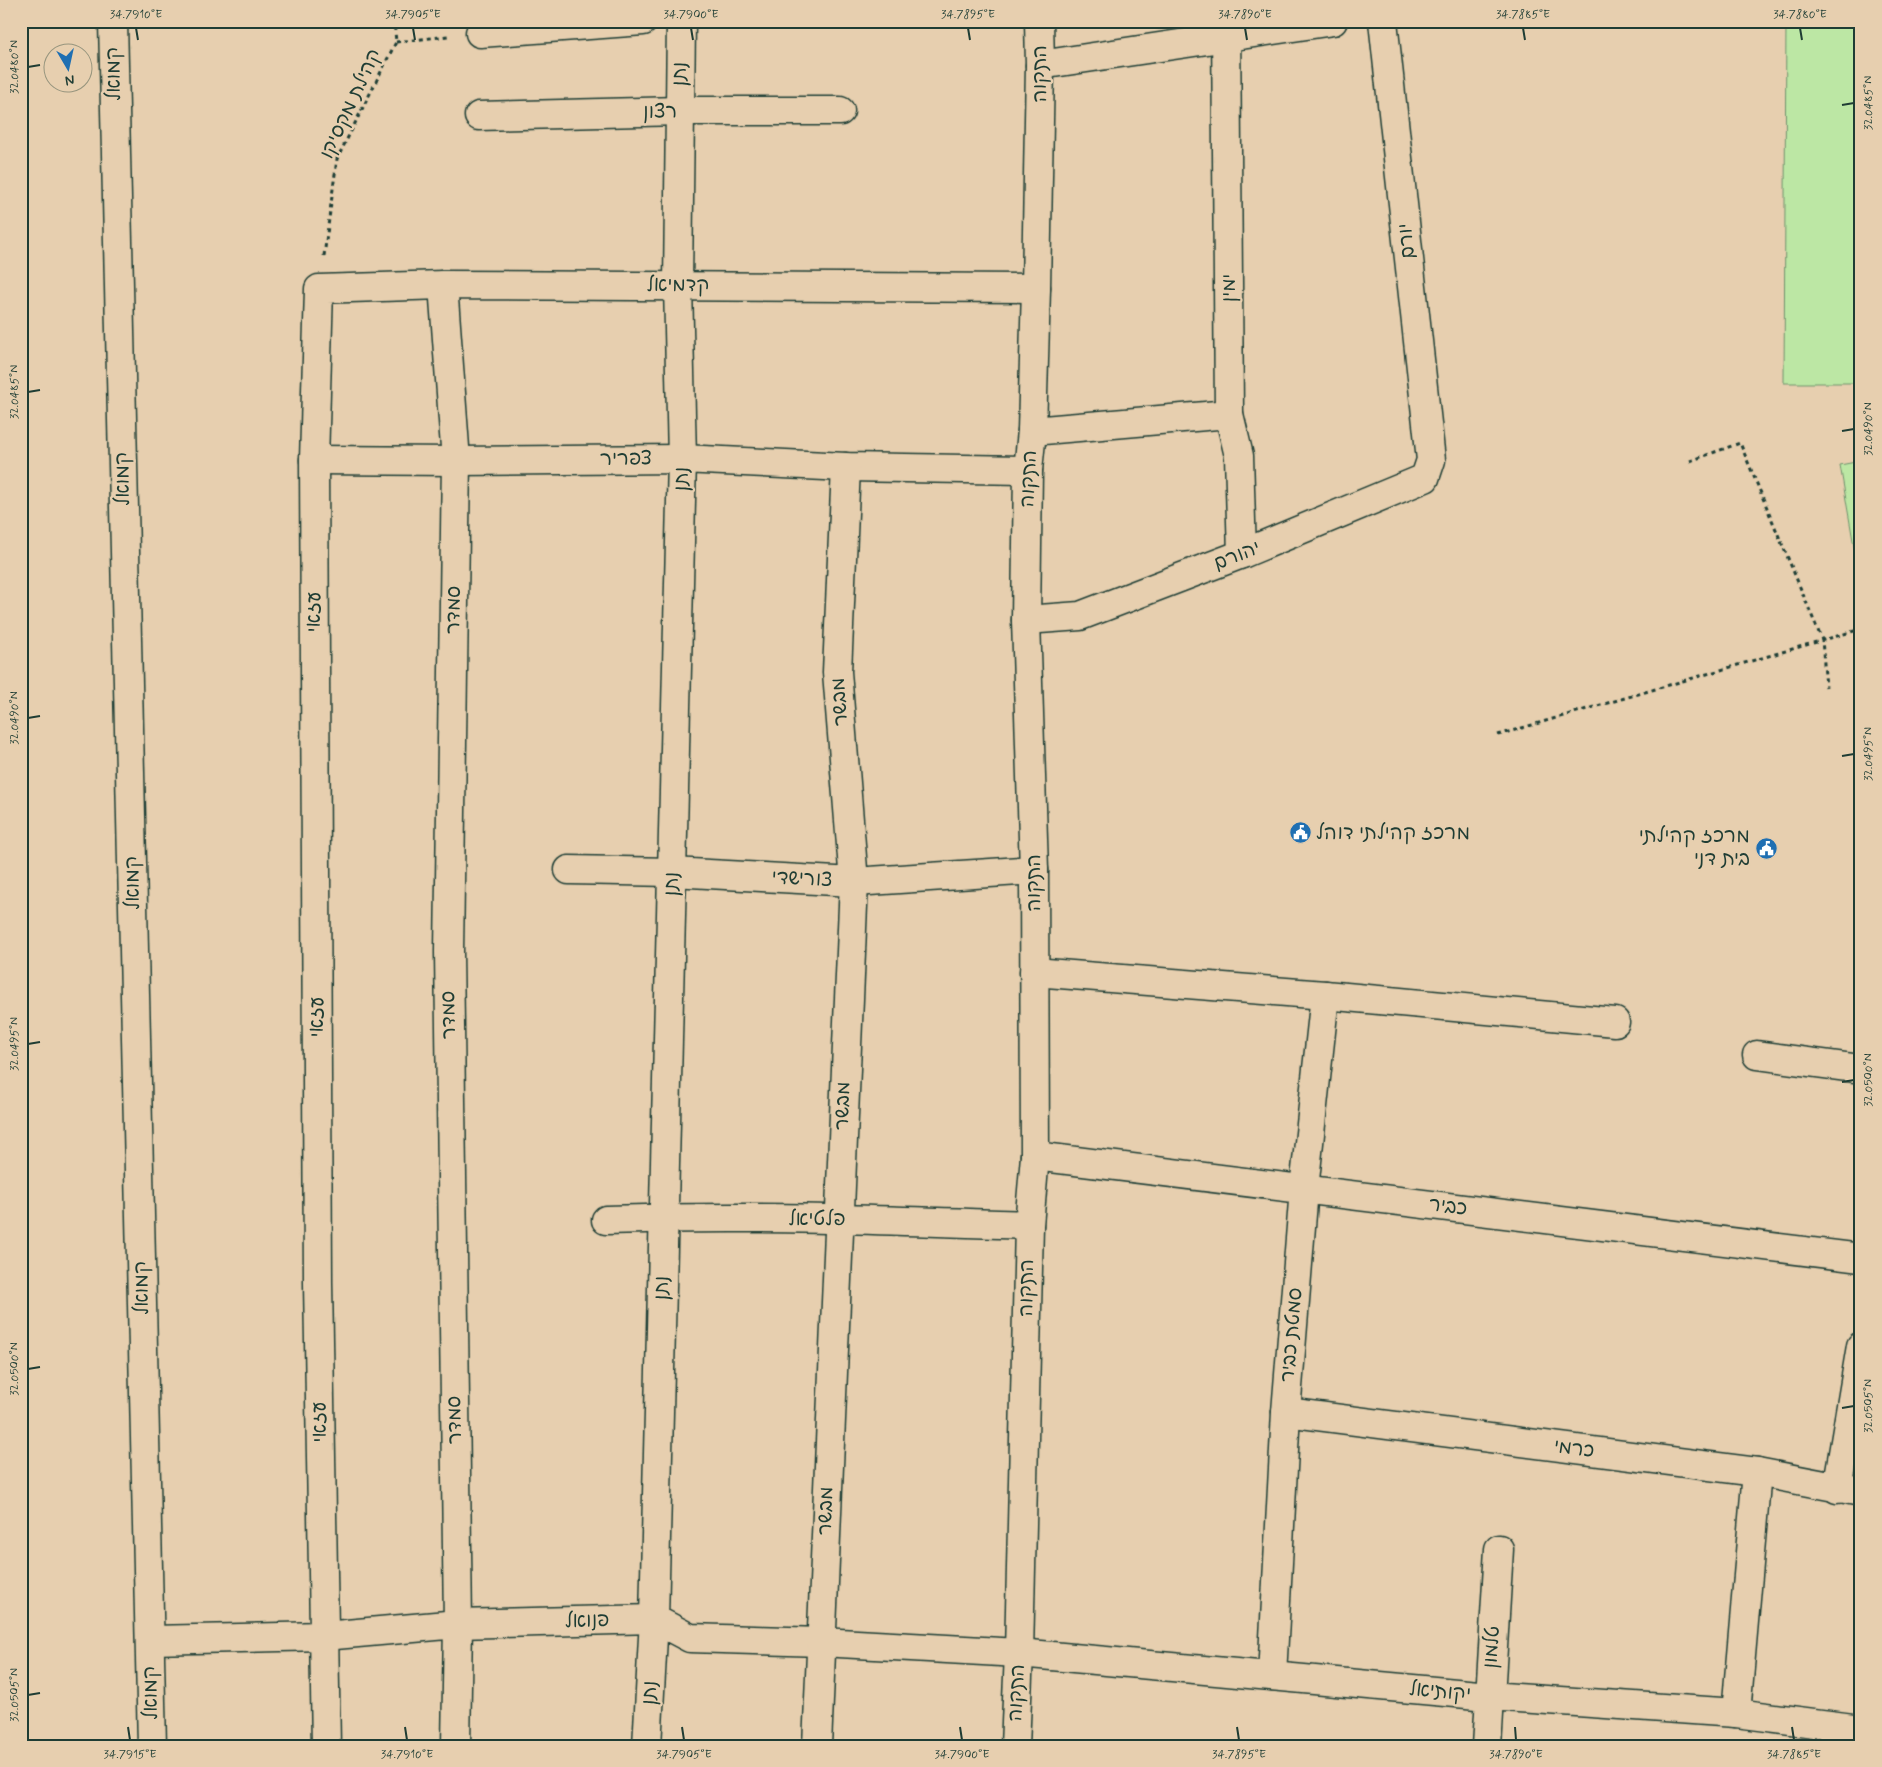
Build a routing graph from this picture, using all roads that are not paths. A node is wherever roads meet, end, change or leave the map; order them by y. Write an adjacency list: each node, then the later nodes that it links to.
1 (113, 21): 51 (street, קמואל)
2 (643, 21): 8 (street)
3 (681, 21): 10 (street, נתן)
4 (1039, 21): 9 (street, התקוה)
5 (1333, 21): 7 (street)
6 (1383, 21): 21 (street, יורם)
7 (1226, 29): 9 (street); 17 (street, ימין)
8 (480, 33)
9 (1040, 64): 15 (street, התקוה)
10 (680, 111): 11 (street, רצון); 12 (street, רצון); 14 (street, נתן)
11 (840, 111)
12 (480, 116)
13 (444, 285): 14 (street, קדמיאל); 16 (street, קדמיאל); 22 (street, סמדר)
14 (678, 285): 15 (street, קדמיאל); 19 (street, נתן)
15 (1036, 288): 18 (street, התקוה)
16 (319, 289): 20 (street, עזאי)
17 (1230, 414): 18 (street); 25 (street, ימין)
18 (1032, 431): 24 (street, התקוה)
19 (682, 459): 22 (street, צפריר); 23 (street, צפריר); 29 (street, נתן)
20 (314, 460): 22 (street, צפריר); 50 (street, עזאי)
21 (1432, 460): 25 (street, יהורם)
22 (456, 461): 49 (street, סמדר)
23 (846, 467): 24 (street, צפריר); 30 (street, מבשר)
24 (1028, 470): 26 (street, התקוה)
25 (1242, 554): 26 (street, יהורם)
26 (1026, 620): 28 (street, התקוה)
27 (569, 870): 29 (street, צורישדי)
28 (1034, 870): 30 (street, צורישדי); 31 (street, התקוה)
29 (672, 872): 30 (street, צורישדי); 38 (street, נתן)
30 (854, 882): 39 (street, מבשר)
31 (1034, 972): 32 (street); 36 (street, התקוה)
32 (1325, 995): 33 (street); 37 (street, סמטת כביר)
33 (1615, 1022)
34 (1757, 1055): 35 (street)
35 (1861, 1069)
36 (1035, 1156): 37 (street, כביר); 41 (street, התקוה)
37 (1304, 1189): 42 (street, כביר); 44 (street, סמטת כביר)
38 (664, 1218): 39 (street, פלטיאל); 40 (street, פלטיאל); 48 (street, נתן)
39 (838, 1219): 41 (street, פלטיאל); 52 (street, מבשר)
40 (606, 1220)
41 (1029, 1225): 53 (street, התקוה)
42 (1861, 1258)
43 (1861, 1346): 46 (street)
44 (1286, 1412): 45 (street, כרמי); 54 (street, סמטת כביר)
45 (1757, 1472): 46 (street, כרמי); 56 (street)
46 (1849, 1490)
47 (1498, 1549): 55 (street, טלמון)
48 (654, 1619): 49 (street, פנואל); 52 (street, פנואל); 61 (street, נתן)
49 (458, 1624): 50 (street, פנואל); 60 (street, סמדר)
50 (324, 1636): 51 (street, פנואל); 59 (street, עזאי)
51 (151, 1640): 58 (street, קמואל)
52 (821, 1642): 53 (street, פנואל); 62 (street, מבשר)
53 (1019, 1653): 54 (street, יקותיאל); 63 (street, התקוה)
54 (1272, 1676): 55 (street, יקותיאל)
55 (1488, 1696): 56 (street, יקותיאל); 64 (street, טלמון)
56 (1736, 1714): 57 (street, יקותיאל)
57 (1861, 1729)
58 (152, 1746)
59 (326, 1746)
60 (456, 1746)
61 (647, 1746)
62 (817, 1746)
63 (1015, 1746)
64 (1487, 1746)

